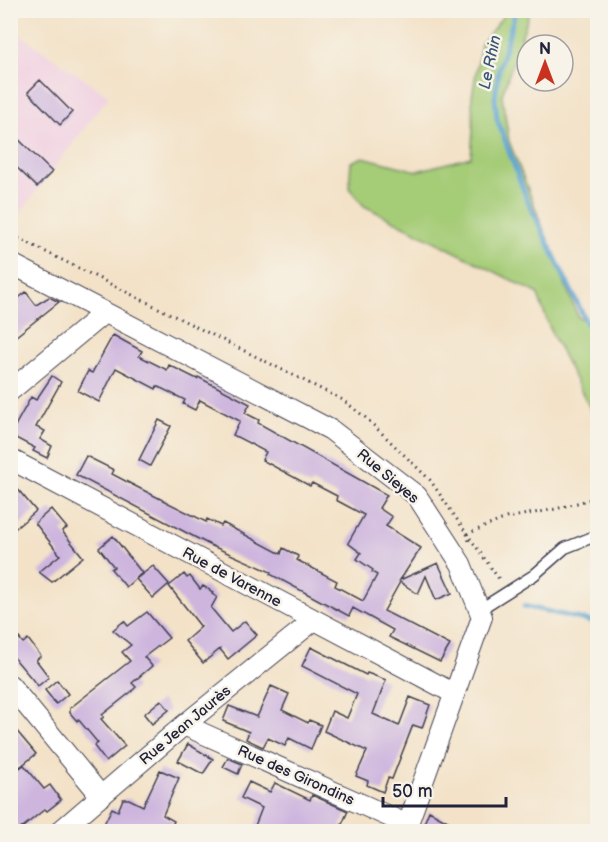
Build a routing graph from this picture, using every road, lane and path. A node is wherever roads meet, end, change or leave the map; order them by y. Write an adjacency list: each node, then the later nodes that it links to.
1 (10, 263): 2 (street, Rue Sieyes)
2 (104, 313): 3 (street); 8 (street, Rue Sieyes)
3 (10, 391)
4 (10, 459): 9 (street, Rue de Varenne)
5 (597, 497): 7 (path)
6 (597, 536): 7 (lane)
7 (509, 591): 8 (lane)
8 (479, 610): 11 (street)
9 (313, 621): 11 (street, Rue de Varenne); 12 (street, Rue Jean Jaurès)
10 (10, 685): 13 (street)
11 (455, 694): 14 (street)
12 (184, 725): 13 (street, Rue Jean Jaurès); 14 (street, Rue des Girondins)
13 (101, 796): 15 (street, Rue Jean Jaurès)
14 (407, 828)
15 (61, 831)

